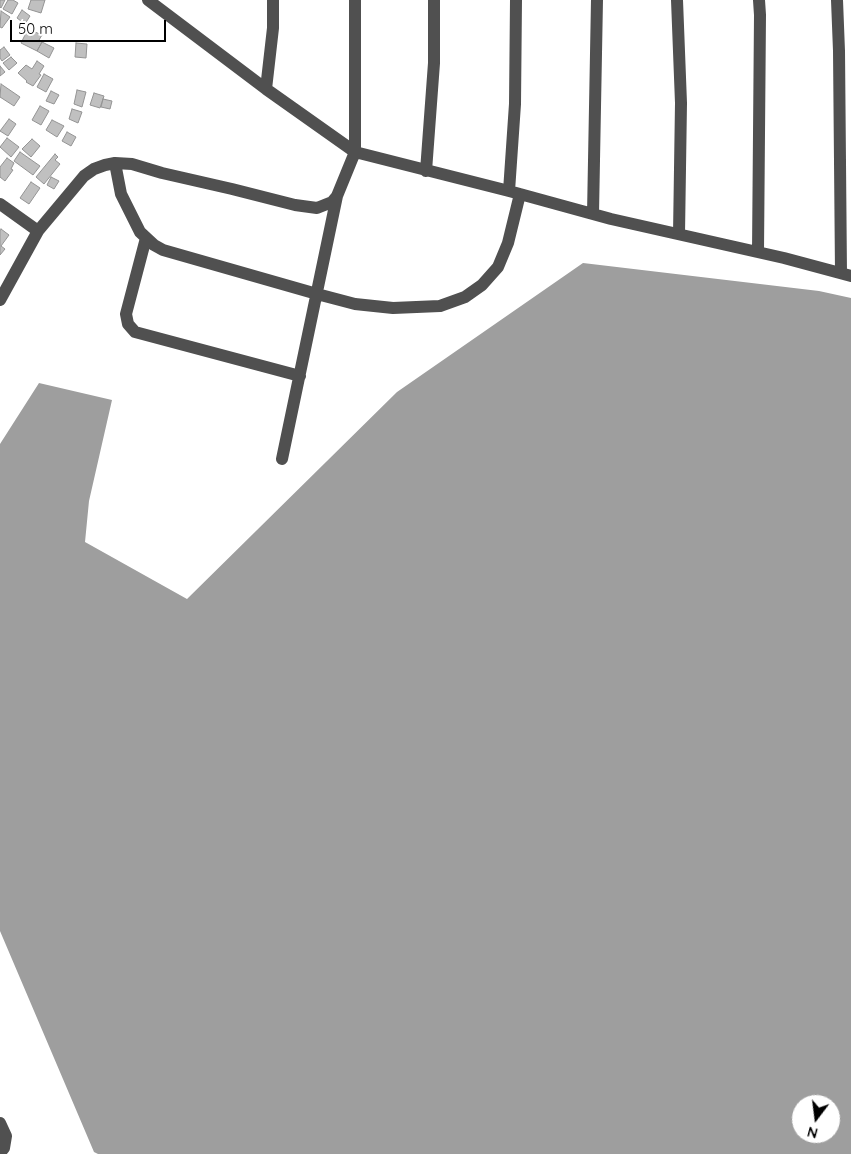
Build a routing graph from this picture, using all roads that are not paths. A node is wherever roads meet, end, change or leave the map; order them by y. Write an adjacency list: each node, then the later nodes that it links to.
1 (148, 0): 10 (street)
2 (273, 0): 10 (street)
3 (355, 0): 11 (street)
4 (434, 0): 13 (street)
5 (516, 0): 14 (street)
6 (597, 0): 17 (street)
7 (676, 0): 19 (street)
8 (759, 0): 21 (street)
9 (836, 0): 22 (street)
10 (266, 90): 11 (street)
11 (355, 152): 13 (street); 15 (street)
12 (114, 163): 15 (street); 18 (street); 20 (street)
13 (426, 171): 14 (street)
14 (514, 192): 17 (street); 23 (street)
15 (337, 196): 23 (street)
16 (0, 204): 18 (street)
17 (593, 214): 19 (street)
18 (38, 231): 24 (street)
19 (679, 234): 21 (street)
20 (146, 238): 23 (street); 25 (street)
21 (758, 252): 22 (street)
22 (846, 275)
23 (317, 294): 25 (street)
24 (0, 300)
25 (300, 376): 26 (street)
26 (282, 459)
27 (0, 1123): 28 (street)
28 (0, 1153)

